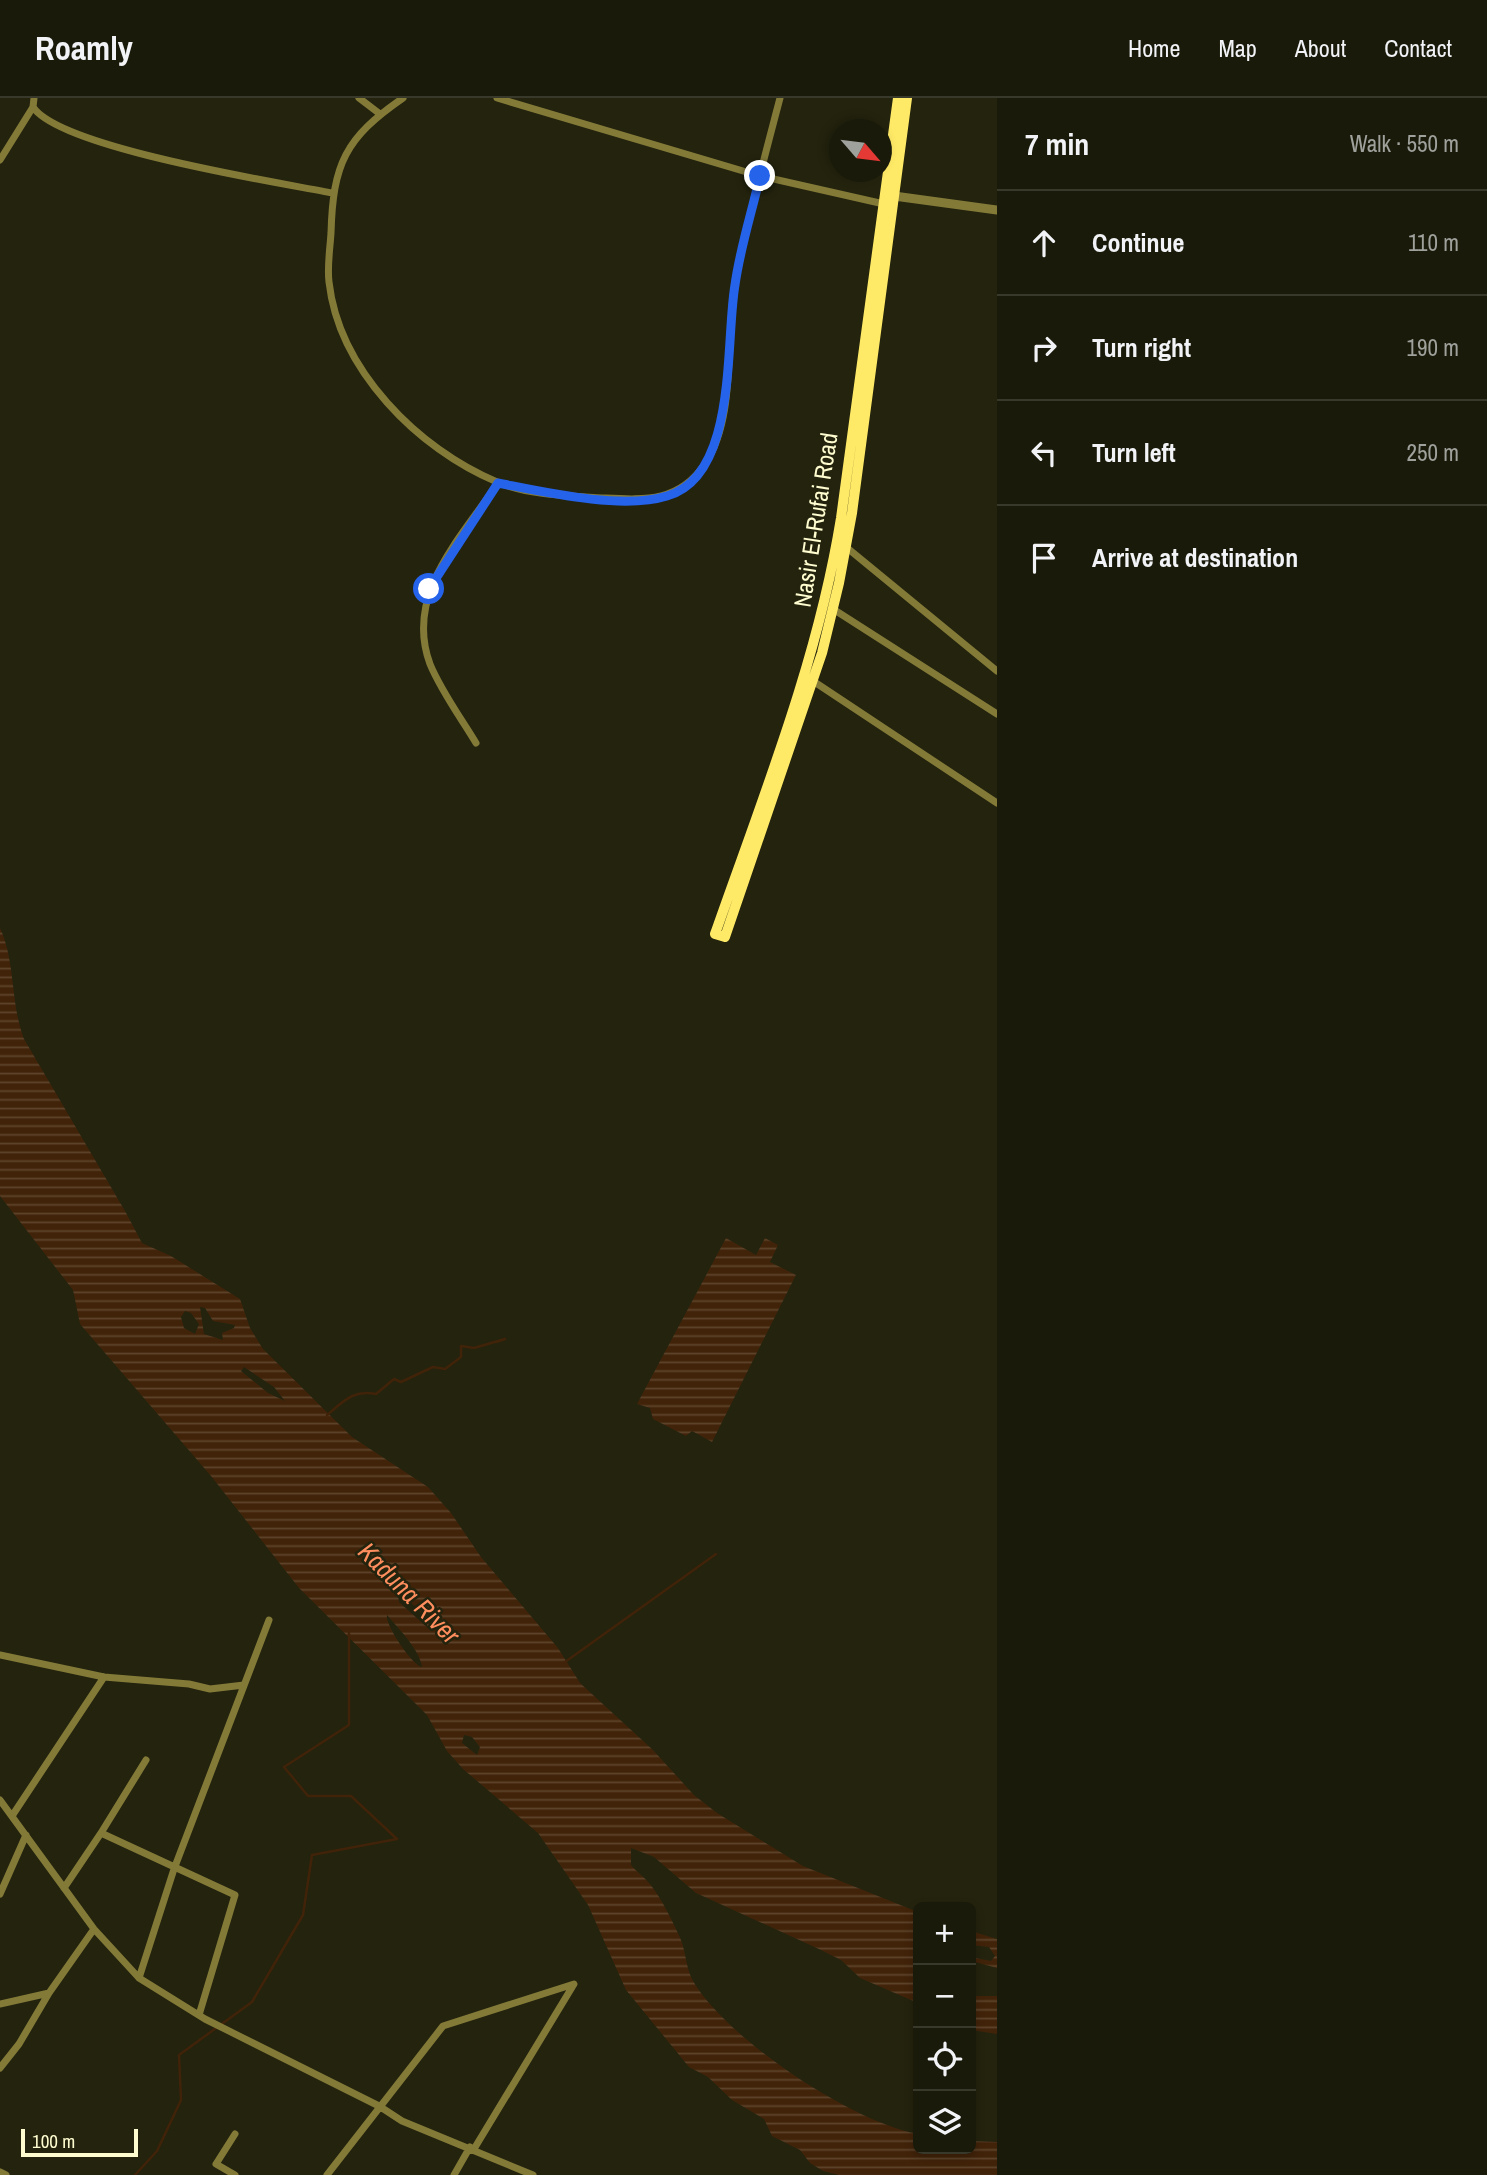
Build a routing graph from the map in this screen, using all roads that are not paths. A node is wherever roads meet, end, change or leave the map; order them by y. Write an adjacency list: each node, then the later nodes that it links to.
1 (359, 98): 8 (street)
2 (403, 98): 8 (street)
3 (497, 98): 10 (street)
4 (780, 98): 10 (street)
5 (898, 98): 13 (main road, Nasir El-Rufai Road)
6 (907, 98): 12 (main road, Nasir El-Rufai Road)
7 (34, 102): 9 (street); 11 (street)
8 (380, 114): 11 (street)
9 (0, 160)
10 (760, 176): 13 (street); 16 (street)
11 (332, 193): 16 (street)
12 (894, 196): 14 (street); 15 (main road, Nasir El-Rufai Road)
13 (884, 204): 15 (main road, Nasir El-Rufai Road)
14 (997, 210)
15 (860, 418): 17 (main road, Nasir El-Rufai Road); 23 (main road, Nasir El-Rufai Road)
16 (498, 483): 22 (street)
17 (846, 547): 18 (main road, Nasir El-Rufai Road); 19 (street)
18 (833, 609): 20 (main road, Nasir El-Rufai Road); 21 (street)
19 (997, 671)
20 (813, 681): 23 (main road, Nasir El-Rufai Road); 24 (street)
21 (997, 714)
22 (476, 743)
23 (766, 803): 25 (main road)
24 (997, 803)
25 (715, 934)
26 (269, 1620): 29 (street)
27 (0, 1655): 28 (street)
28 (104, 1677): 29 (street); 32 (street)
29 (244, 1685): 35 (street)
30 (146, 1759): 33 (street)
31 (0, 1800): 32 (street)
32 (12, 1816): 34 (street)
33 (101, 1833): 35 (street); 36 (street)
34 (26, 1835): 36 (street); 37 (street)
35 (174, 1869): 39 (street); 42 (street)
36 (64, 1888): 38 (street)
37 (0, 1894)
38 (94, 1929): 39 (street); 40 (street)
39 (139, 1978): 42 (street)
40 (49, 1993): 41 (street); 43 (street)
41 (0, 2004)
42 (202, 2017): 44 (street)
43 (0, 2068)
44 (379, 2106): 46 (street); 46 (street); 50 (street)
45 (235, 2134): 49 (street)
46 (472, 2148): 51 (street); 52 (street)
47 (0, 2172): 48 (street)
48 (6, 2175)
49 (235, 2175)
50 (327, 2175)
51 (454, 2175)
52 (533, 2175)

